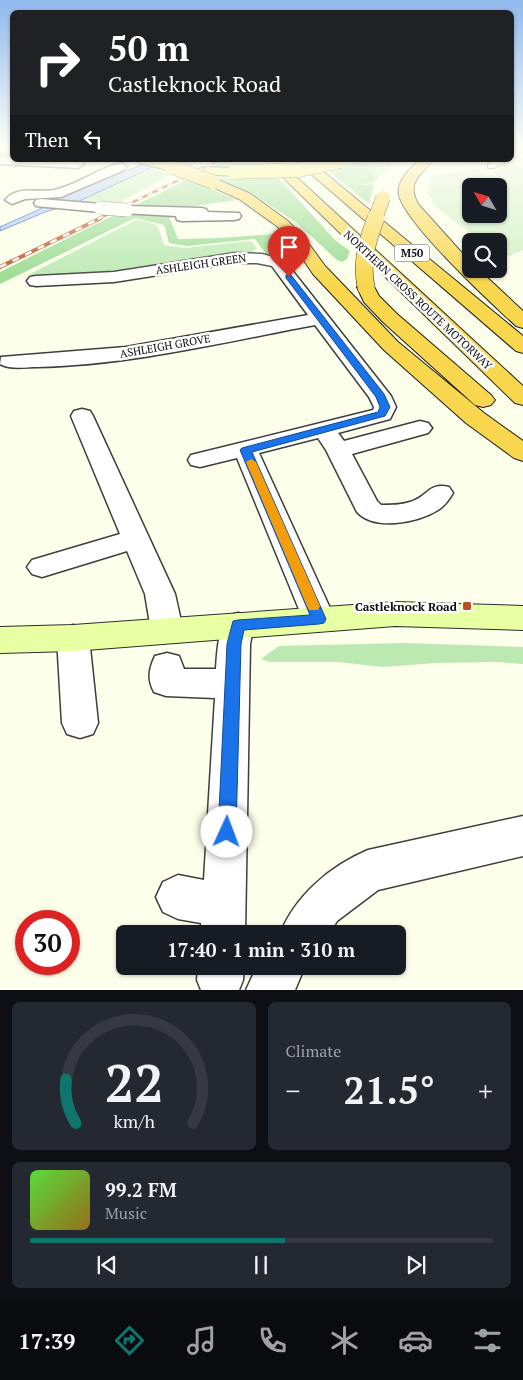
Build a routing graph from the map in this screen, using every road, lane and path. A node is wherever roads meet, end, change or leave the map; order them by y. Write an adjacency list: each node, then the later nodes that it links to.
1 (58, 193): 7 (street)
2 (235, 193): 22 (highway, bridge)
3 (305, 193): 16 (highway, NORTHERN CROSS ROUTE MOTORWAY / M50)
4 (340, 193): 14 (highway, M50)
5 (384, 193): 19 (highway, bridge)
6 (406, 193): 13 (highway)
7 (6, 200): 8 (street, bridge)
8 (174, 212): 9 (street); 10 (street)
9 (201, 212)
10 (234, 216)
11 (36, 281): 12 (street, ASHLEIGH GREEN)
12 (320, 318): 15 (street, ASHLEIGH GROVE); 20 (street, ASHLEIGH GREEN)
13 (523, 322)
14 (523, 348)
15 (8, 361)
16 (523, 398)
17 (82, 416): 25 (street)
18 (420, 428): 20 (street)
19 (523, 437)
20 (331, 440): 21 (street, ASHLEIGH GREEN); 24 (street)
21 (246, 450): 23 (street, ASHLEIGH GREEN); 28 (street)
22 (523, 453)
23 (200, 460)
24 (440, 493)
25 (136, 539): 26 (street); 30 (street)
26 (42, 567)
27 (523, 618): 28 (main road)
28 (319, 619): 29 (main road)
29 (238, 625): 30 (main road); 34 (street)
30 (167, 630): 31 (main road)
31 (73, 638): 32 (main road); 35 (street)
32 (0, 640)
33 (167, 666): 34 (street)
34 (232, 684): 38 (street)
35 (80, 723)
36 (523, 836): 39 (street)
37 (178, 897): 38 (street)
38 (224, 920)
39 (312, 920)
40 (278, 975): 41 (street)
41 (270, 990)

